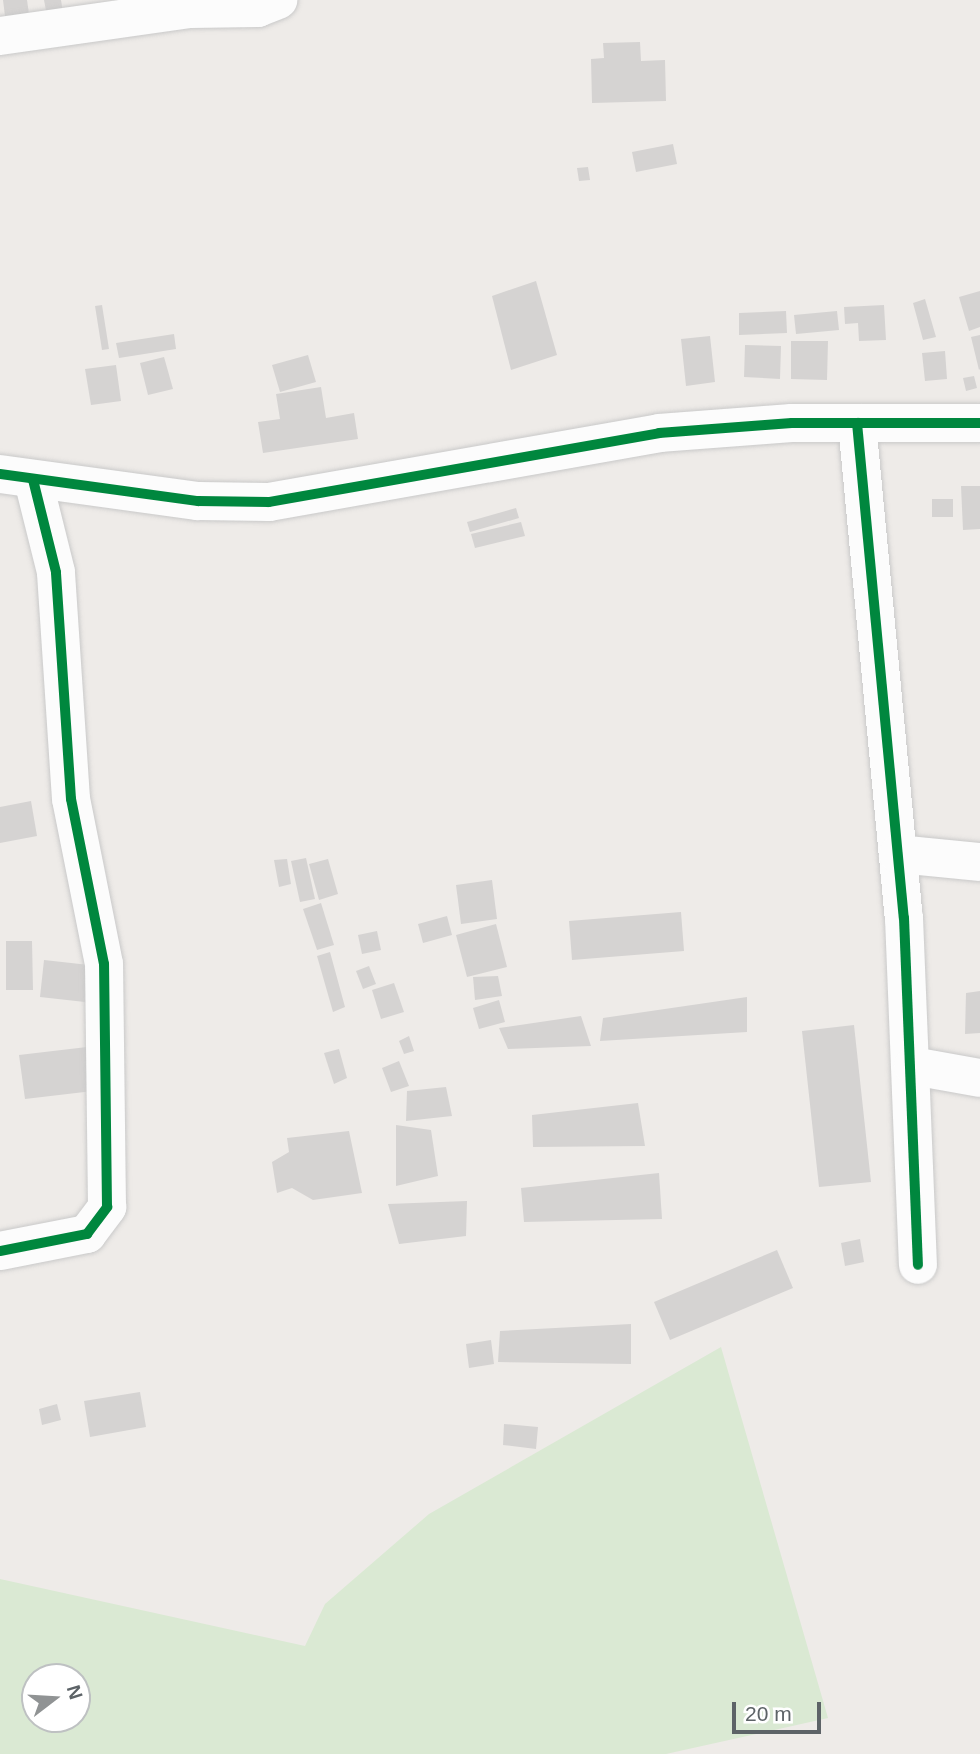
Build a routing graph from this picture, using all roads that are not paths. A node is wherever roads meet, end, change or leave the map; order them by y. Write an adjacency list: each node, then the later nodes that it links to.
1 (278, 0): 2 (street)
2 (0, 36)
3 (857, 423): 4 (street); 5 (street); 6 (street)
4 (980, 423)
5 (17, 477): 10 (street)
6 (898, 854): 7 (street); 8 (street)
7 (977, 855)
8 (913, 1066): 9 (street); 11 (street)
9 (980, 1078)
10 (0, 1251)
11 (918, 1265)

